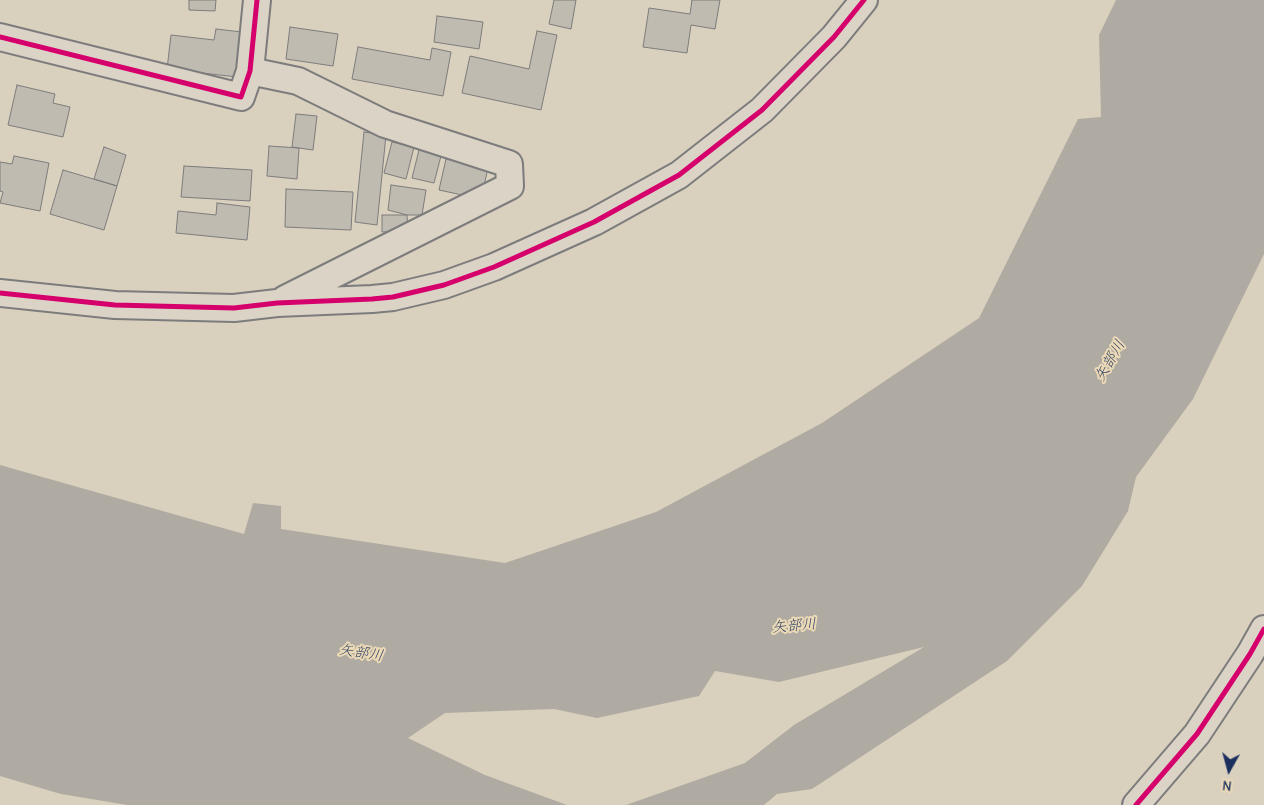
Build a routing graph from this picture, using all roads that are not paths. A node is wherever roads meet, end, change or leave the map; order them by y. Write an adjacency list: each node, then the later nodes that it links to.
1 (257, 0): 4 (street)
2 (864, 0): 6 (street)
3 (0, 37): 4 (street)
4 (250, 71): 6 (street)
5 (0, 293): 6 (street)
6 (277, 303)
7 (1264, 630): 8 (street)
8 (1136, 805)

